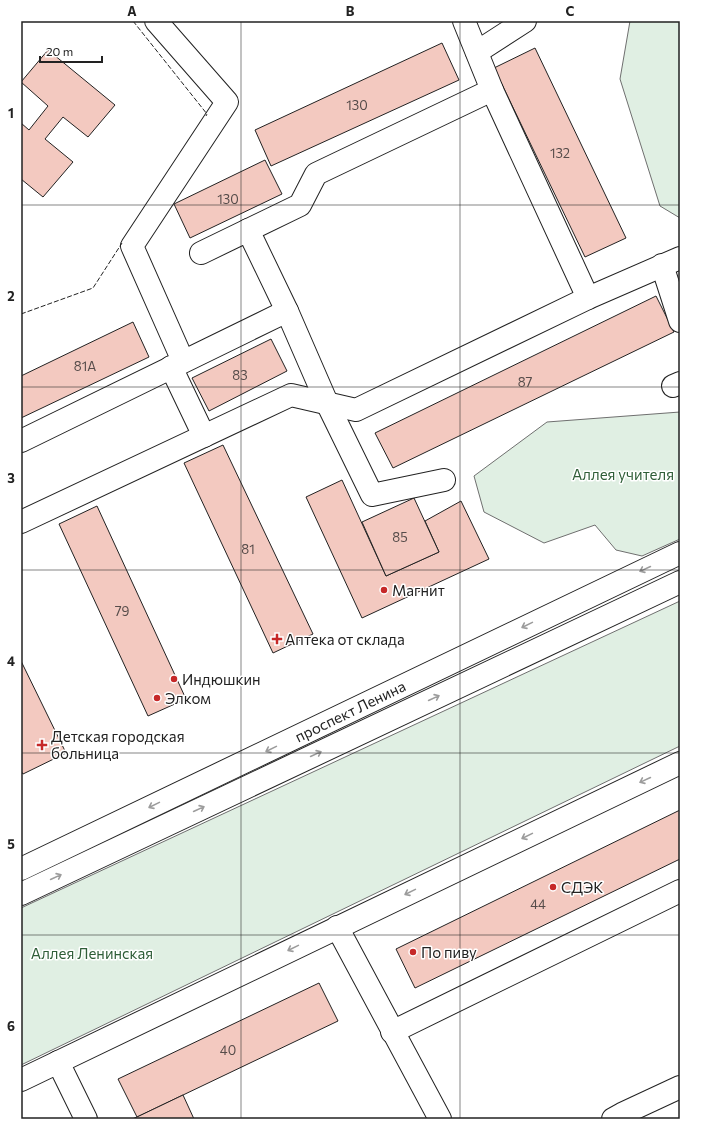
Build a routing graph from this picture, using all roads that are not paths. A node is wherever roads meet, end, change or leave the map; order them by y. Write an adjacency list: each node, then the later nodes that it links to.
1 (156, 21): 12 (main road)
2 (464, 21): 4 (main road)
3 (525, 21): 4 (main road)
4 (477, 52): 5 (main road)
5 (492, 90): 6 (main road); 9 (main road)
6 (248, 230): 7 (main road); 10 (main road)
7 (201, 252)
8 (671, 262): 9 (main road); 11 (main road)
9 (588, 298): 13 (main road)
10 (287, 311): 12 (main road); 13 (main road)
11 (680, 321)
12 (177, 364): 14 (main road); 15 (main road)
13 (327, 403): 14 (main road); 16 (main road)
14 (204, 436): 17 (main road)
15 (21, 440)
16 (444, 480)
17 (21, 522)
18 (680, 553): 21 (main road, проспект Ленина, one-way to 21)
19 (680, 582): 23 (main road, проспект Ленина, one-way to 19)
20 (680, 764): 24 (main road, one-way to 24)
21 (21, 869)
22 (680, 891): 25 (main road)
23 (21, 894)
24 (337, 927): 25 (main road); 26 (main road, one-way to 26)
25 (392, 1032): 30 (main road)
26 (58, 1062): 27 (main road); 29 (main road)
27 (21, 1080)
28 (680, 1087): 31 (main road)
29 (86, 1119)
30 (440, 1119)
31 (613, 1119)

